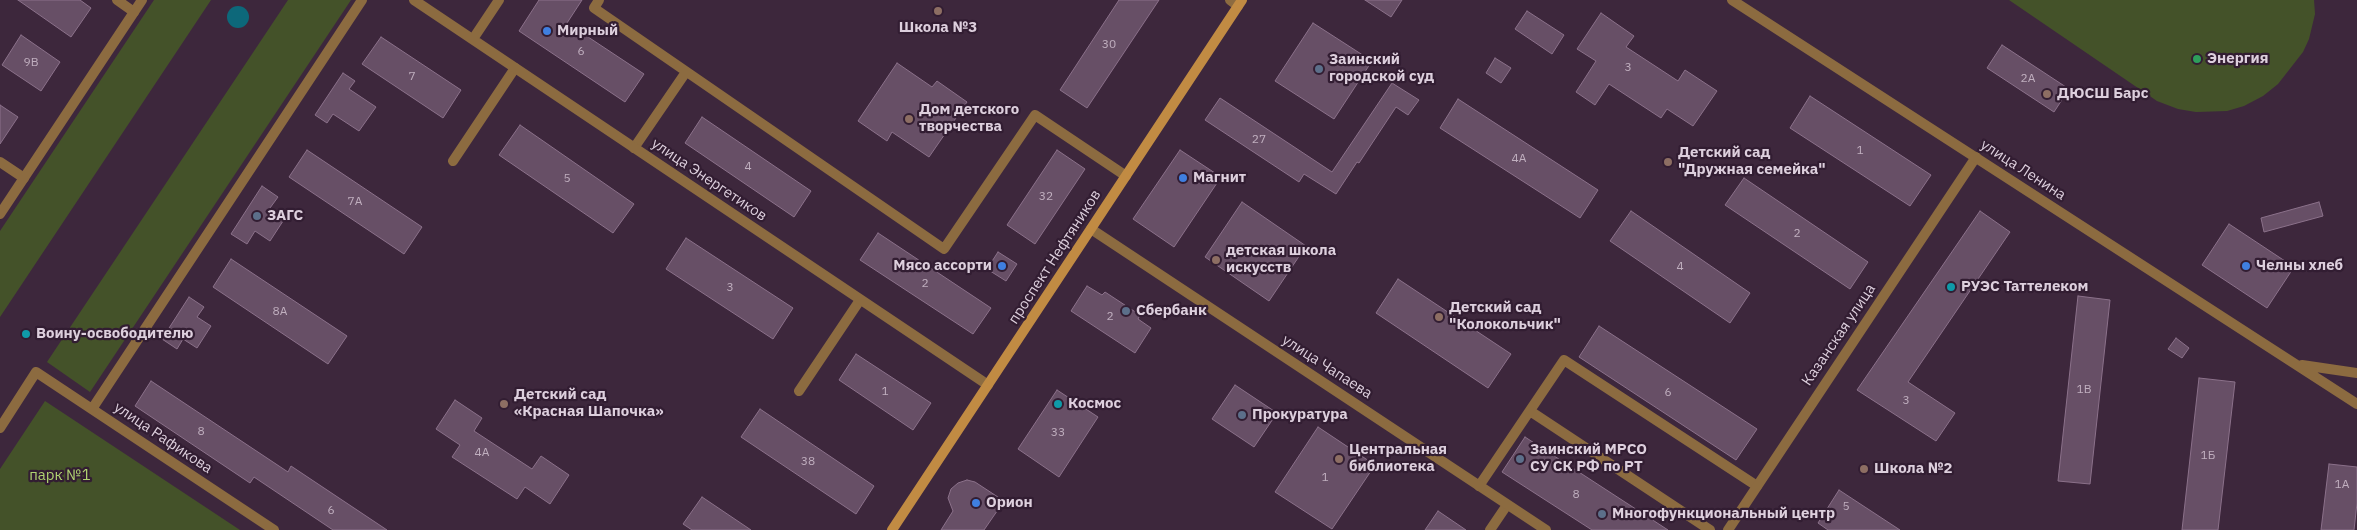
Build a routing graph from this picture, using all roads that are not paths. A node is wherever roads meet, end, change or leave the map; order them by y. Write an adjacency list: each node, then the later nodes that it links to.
1 (117, 0): 9 (street)
2 (142, 0): 9 (street)
3 (362, 0): 27 (street)
4 (414, 0): 10 (street, улица Энергетиков)
5 (499, 0): 10 (street)
6 (599, 0): 12 (street)
7 (1732, 0): 14 (street, улица Ленина)
8 (1236, 2): 17 (main road, проспект Нефтяников)
9 (134, 12): 18 (street)
10 (473, 39): 11 (street, улица Энергетиков)
11 (515, 68): 13 (street, улица Энергетиков); 15 (street)
12 (686, 72): 13 (street); 17 (street)
13 (634, 148): 21 (street, улица Энергетиков)
14 (1976, 157): 22 (street, улица Ленина); 31 (street, Казанская улица)
15 (453, 161)
16 (0, 162): 18 (street)
17 (1126, 176): 20 (main road, проспект Нефтяников)
18 (24, 178): 19 (street)
19 (0, 213)
20 (1091, 229): 24 (main road, проспект Нефтяников); 30 (street, улица Чапаева)
21 (860, 300): 24 (street, улица Энергетиков); 25 (street)
22 (2299, 364): 23 (street); 26 (street, улица Ленина)
23 (2357, 373)
24 (988, 385): 34 (main road, проспект Нефтяников)
25 (798, 391)
26 (2357, 404)
27 (92, 409): 29 (street, улица Рафикова); 33 (street, улица Рафикова)
28 (1530, 411): 30 (street); 31 (street); 37 (street)
29 (0, 428)
30 (1479, 486): 32 (street, улица Чапаева)
31 (1757, 486): 38 (street, Казанская улица)
32 (1507, 505): 35 (street); 36 (street, улица Чапаева)
33 (274, 530)
34 (893, 530)
35 (1490, 530)
36 (1546, 530)
37 (1710, 530)
38 (1728, 530)

